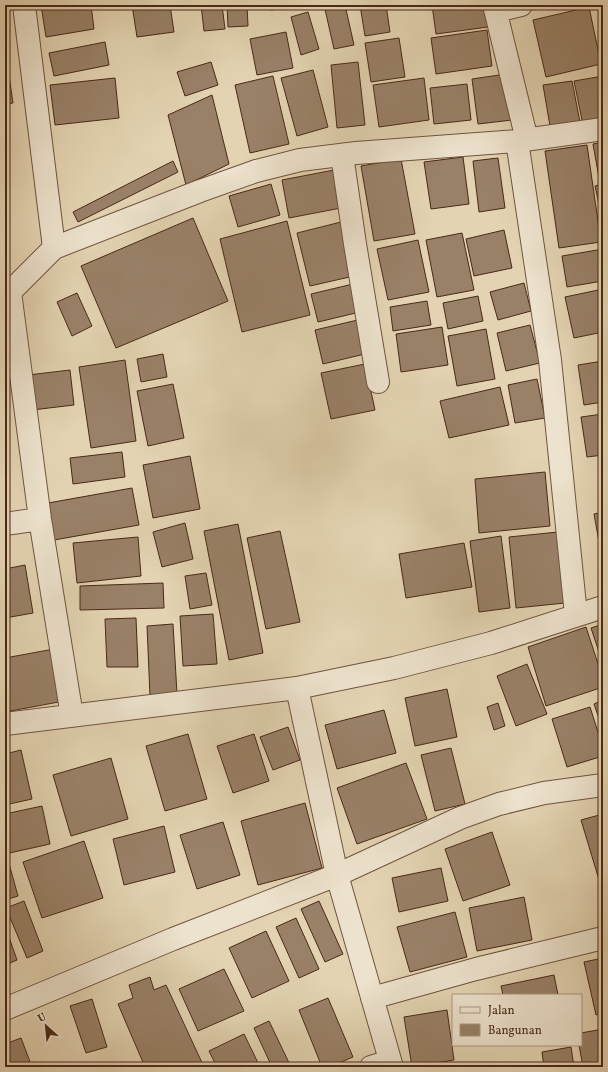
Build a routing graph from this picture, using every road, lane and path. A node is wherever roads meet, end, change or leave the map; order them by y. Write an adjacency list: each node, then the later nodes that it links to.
1 (24, 5): 7 (street)
2 (520, 5): 3 (street)
3 (495, 8): 5 (street)
4 (603, 129): 5 (street)
5 (522, 140): 6 (street); 13 (street)
6 (342, 155): 7 (street); 9 (street)
7 (54, 248): 8 (street)
8 (8, 292): 10 (street)
9 (378, 382)
10 (40, 519): 11 (street); 15 (street)
11 (5, 524)
12 (603, 607): 13 (street)
13 (576, 615): 14 (street)
14 (297, 688): 15 (street); 18 (street)
15 (72, 716): 16 (street)
16 (5, 724)
17 (603, 785): 18 (street)
18 (337, 875): 20 (street); 21 (street)
19 (603, 938): 20 (street)
20 (372, 998): 22 (street)
21 (5, 1010)
22 (384, 1065)

